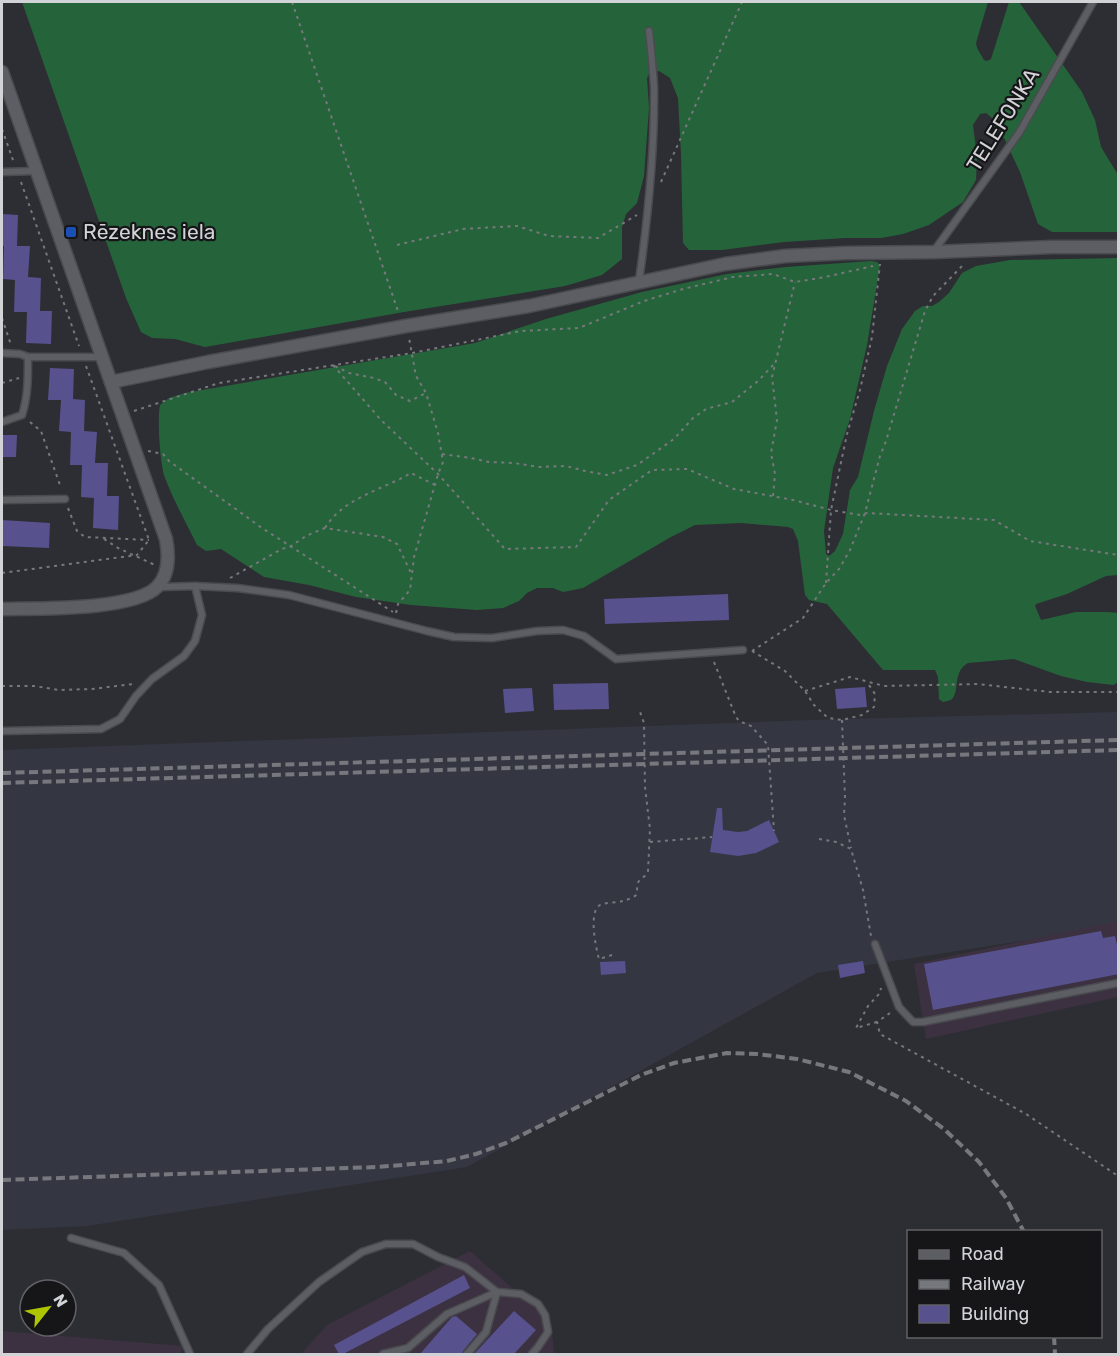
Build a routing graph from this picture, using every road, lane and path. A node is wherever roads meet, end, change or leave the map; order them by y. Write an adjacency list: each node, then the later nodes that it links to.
1 (292, 2): 20 (path)
2 (742, 2): 10 (path)
3 (1093, 2): 15 (lane, TELEFONKA)
4 (649, 31): 11 (lane)
5 (2, 72): 7 (street)
6 (2, 129): 9 (path)
7 (36, 171): 9 (lane); 25 (street)
8 (2, 172): 9 (lane)
9 (17, 172): 26 (path)
10 (659, 187)
11 (649, 208): 12 (path); 17 (lane)
12 (397, 245)
13 (1119, 247): 14 (street)
14 (976, 250): 15 (street); 43 (path)
15 (934, 252): 16 (street)
16 (881, 258): 17 (street); 18 (path); 42 (path)
17 (639, 281): 20 (street)
18 (795, 282): 22 (path); 27 (path)
19 (2, 318): 23 (path)
20 (405, 326): 22 (path); 30 (street)
21 (2, 353): 23 (lane)
22 (412, 353): 28 (path); 32 (path)
23 (14, 354): 24 (lane)
24 (28, 357): 26 (lane); 29 (lane)
25 (102, 357): 26 (lane); 30 (street)
26 (83, 358): 47 (path)
27 (776, 363): 36 (path); 39 (path)
28 (333, 365): 32 (path); 33 (path); 37 (path)
29 (28, 376): 31 (path); 34 (lane)
30 (111, 382): 33 (street)
31 (2, 383)
32 (426, 393): 36 (path)
33 (122, 415): 35 (street)
34 (2, 422)
35 (135, 449): 46 (path); 49 (street)
36 (442, 454): 37 (path)
37 (438, 474): 38 (path); 39 (path)
38 (435, 485): 44 (path); 51 (path)
39 (773, 496): 42 (path)
40 (65, 498): 41 (lane)
41 (2, 500)
42 (831, 510): 43 (path); 52 (path)
43 (865, 513): 48 (path); 52 (path)
44 (325, 528): 46 (path); 51 (path)
45 (102, 538): 47 (path)
46 (291, 546): 51 (path); 54 (path)
47 (135, 555): 49 (path); 50 (path)
48 (1119, 555)
49 (167, 572): 55 (street)
50 (2, 573)
51 (412, 575)
52 (826, 583): 62 (path)
53 (195, 586): 54 (lane); 55 (lane); 59 (lane)
54 (215, 586): 58 (lane)
55 (158, 587): 56 (street)
56 (2, 609)
57 (743, 650): 58 (lane)
58 (710, 653): 67 (path)
59 (150, 681): 61 (path); 66 (lane)
60 (867, 682): 62 (path); 63 (path); 65 (path)
61 (2, 686)
62 (805, 691): 65 (path)
63 (1119, 692)
64 (639, 709): 70 (path)
65 (842, 720): 71 (path)
66 (2, 730)
67 (774, 831)
68 (712, 837): 70 (path)
69 (819, 839): 71 (path)
70 (650, 842): 73 (path)
71 (851, 849): 72 (path)
72 (874, 944): 74 (lane)
73 (612, 955)
74 (887, 975): 76 (lane); 77 (path)
75 (1119, 983): 76 (lane)
76 (899, 1007): 77 (path)
77 (877, 1022): 78 (path)
78 (1119, 1176)
79 (71, 1238): 83 (lane)
80 (497, 1292): 81 (lane); 82 (lane); 84 (lane); 87 (lane)
81 (408, 1348): 85 (lane); 86 (lane)
82 (539, 1351): 88 (lane)
83 (190, 1354)
84 (247, 1354)
85 (383, 1354)
86 (404, 1354)
87 (467, 1354)
88 (532, 1354)

